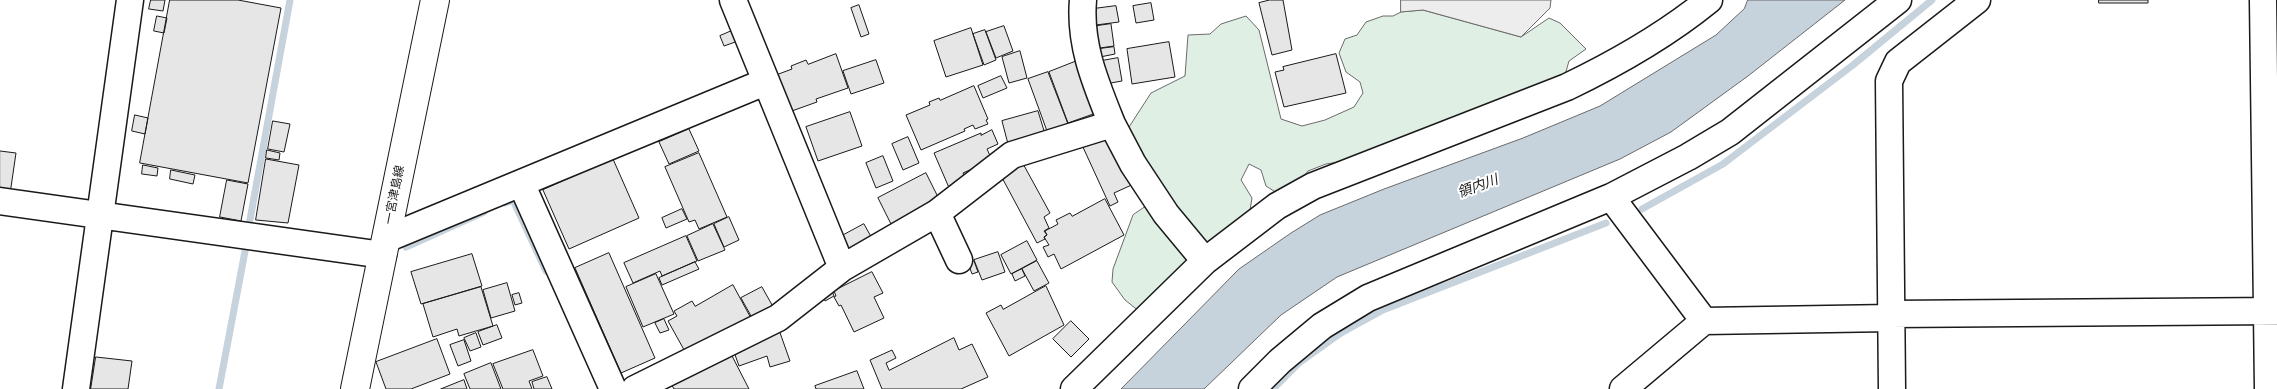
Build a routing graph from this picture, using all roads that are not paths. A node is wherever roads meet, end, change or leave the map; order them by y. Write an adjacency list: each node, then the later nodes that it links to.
1 (130, 0): 15 (street)
2 (434, 0): 16 (main road, 一宮津島線)
3 (733, 0): 9 (street)
4 (1084, 0): 10 (street)
5 (1709, 0): 18 (street)
6 (1898, 0): 12 (street)
7 (1977, 0): 21 (street)
8 (2263, 0): 20 (street)
9 (765, 82): 11 (street); 19 (street)
10 (1112, 124): 14 (street); 18 (street)
11 (521, 183): 16 (street); 26 (street)
12 (1611, 197): 22 (street); 28 (street)
13 (0, 201): 15 (street)
14 (937, 213): 17 (street); 19 (street)
15 (100, 215): 16 (street); 24 (street)
16 (385, 247): 25 (main road, 一宮津島線)
17 (958, 260)
18 (1205, 261): 27 (street)
19 (842, 268): 23 (street)
20 (2272, 311): 21 (street); 31 (street)
21 (1891, 316): 22 (street); 30 (street)
22 (1704, 321): 29 (street)
23 (646, 387)
24 (76, 389)
25 (355, 389)
26 (613, 389)
27 (1074, 389)
28 (1252, 389)
29 (1623, 389)
30 (1892, 389)
31 (2268, 389)

